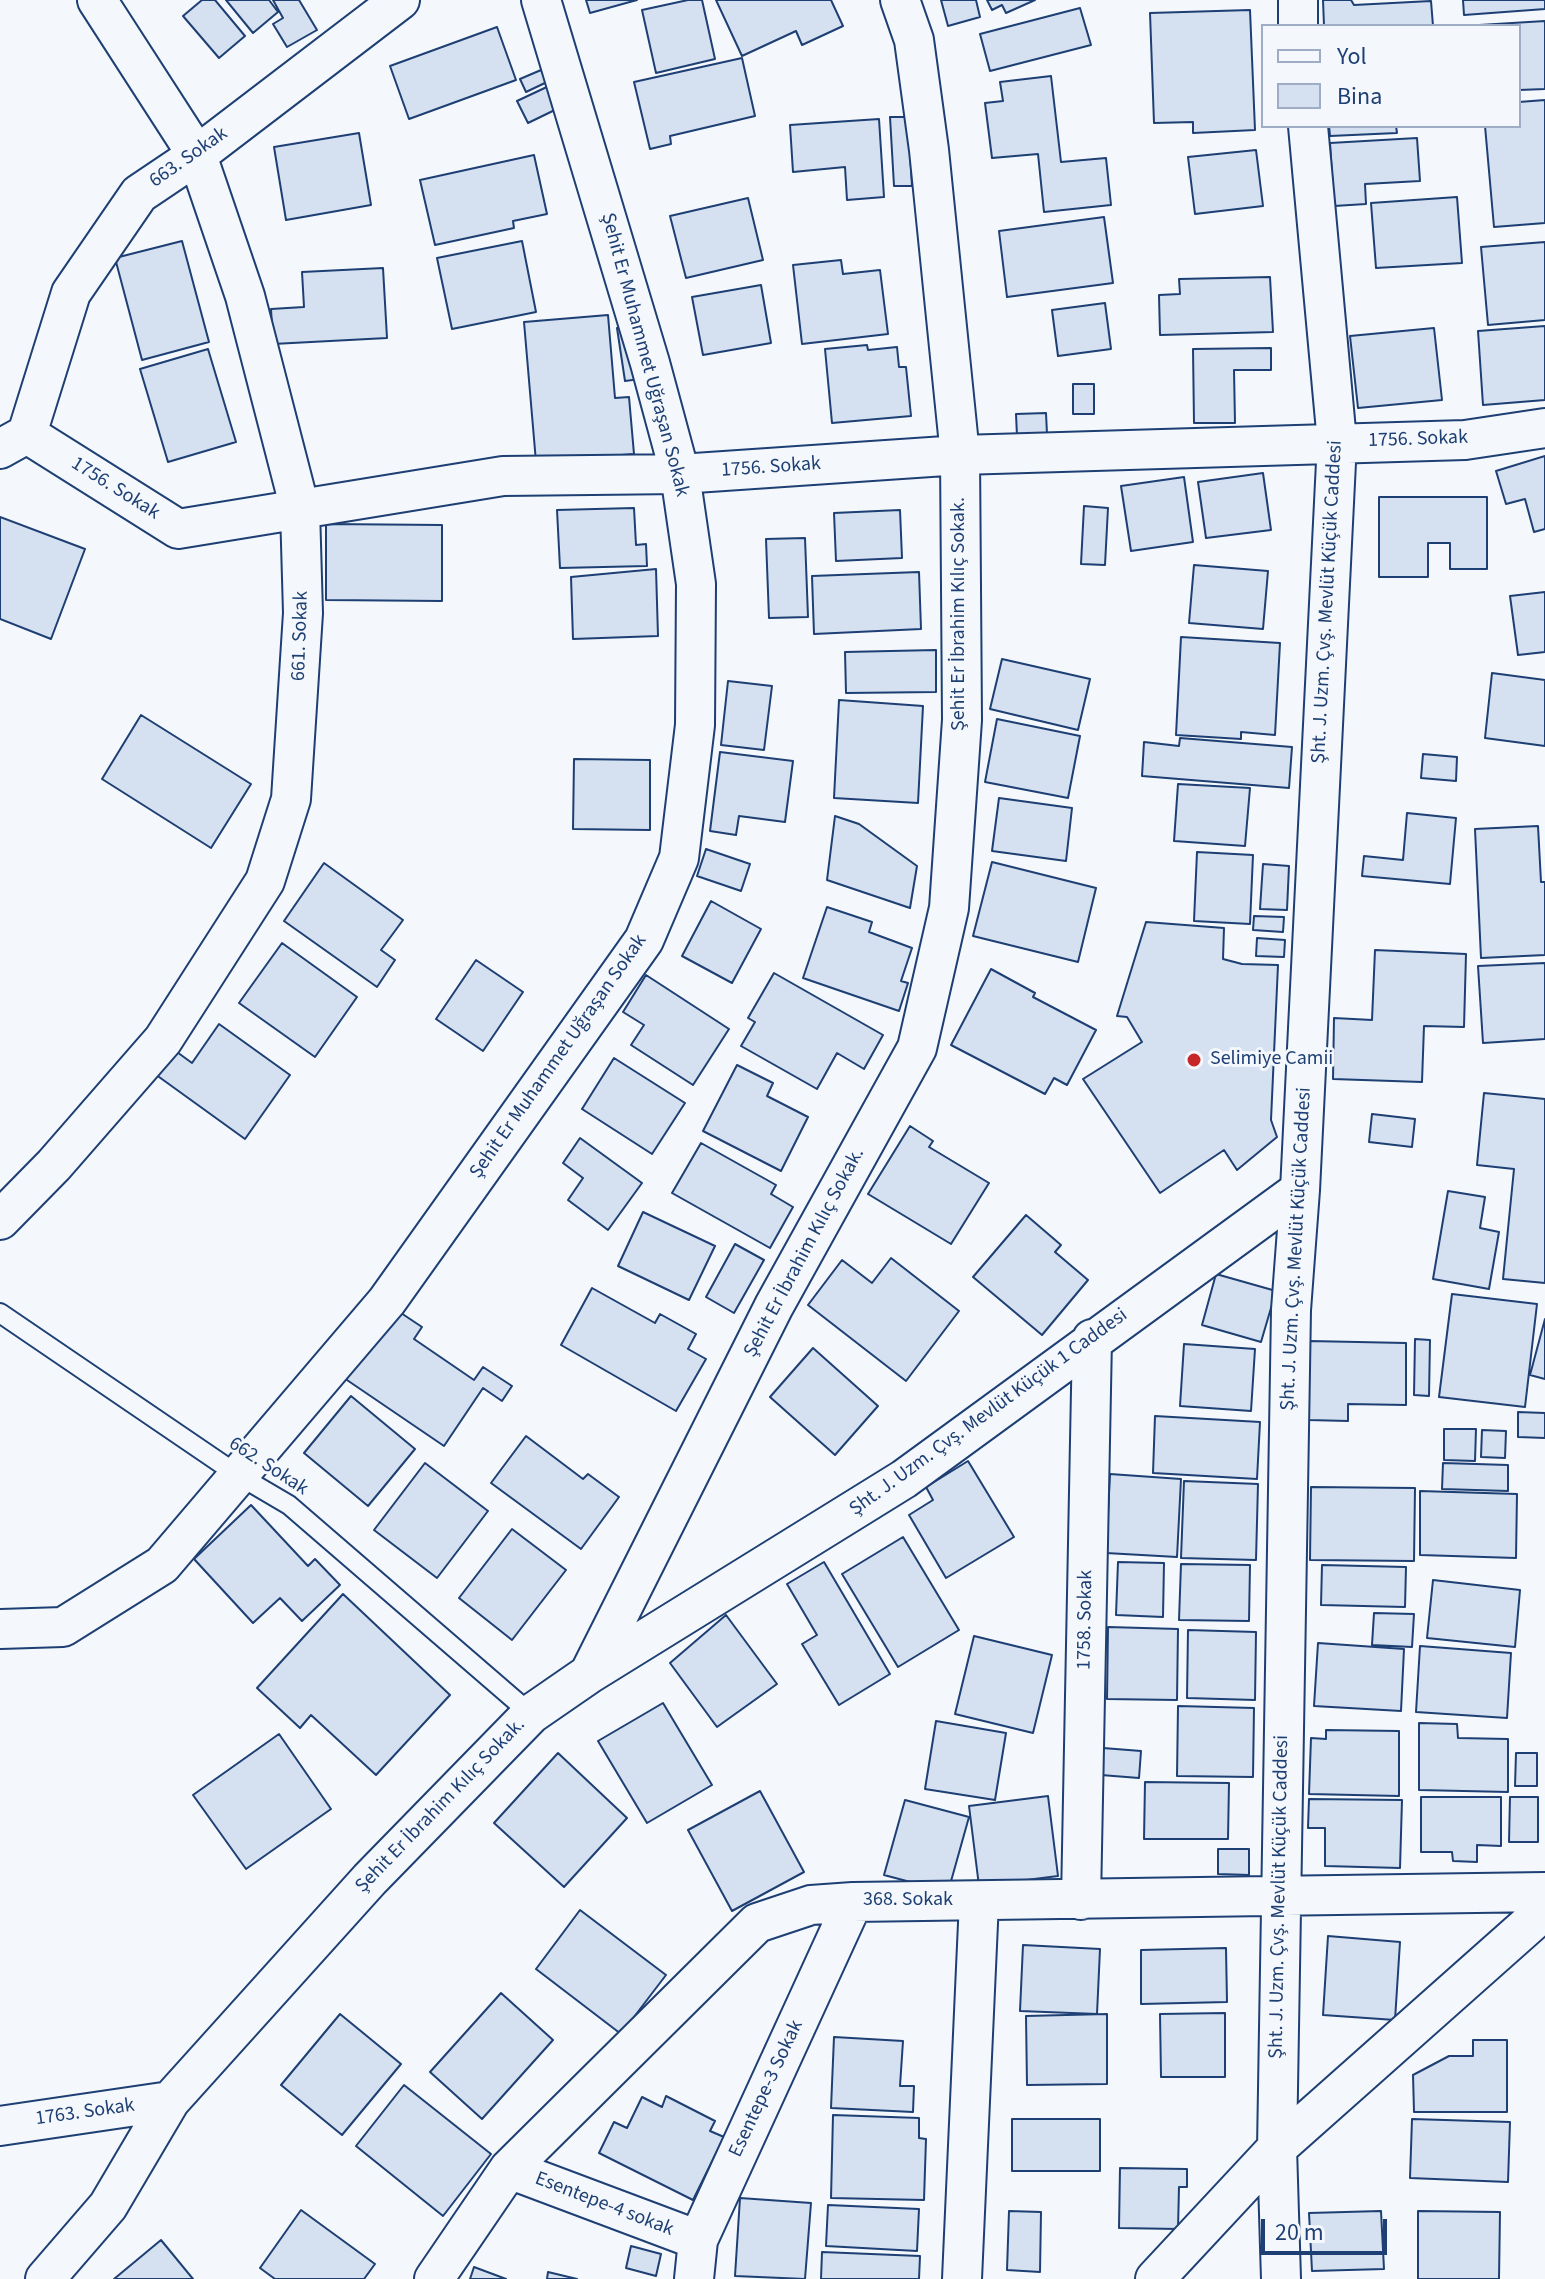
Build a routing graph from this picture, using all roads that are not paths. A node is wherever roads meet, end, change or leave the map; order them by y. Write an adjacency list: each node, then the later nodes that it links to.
1 (97, 0): 8 (street, 661. Sokak)
2 (400, 0): 8 (street, 663. Sokak)
3 (541, 0): 13 (street, Şehit Er Muhammet Uğraşan Sokak)
4 (900, 0): 12 (street, Şehit Er İbrahim Kılıç Sokak.)
5 (1298, 0): 6 (street)
6 (1298, 24)
7 (1308, 128): 11 (street, Şht. J. Uzm. Çvş. Mevlüt Küçük Caddesi)
8 (197, 155): 10 (street, 663. Sokak); 14 (street, 661. Sokak)
9 (1545, 428): 11 (street, 1756. Sokak)
10 (13, 441): 14 (street, 1756. Sokak)
11 (1337, 442): 12 (street, 1756. Sokak); 15 (street, Şht. J. Uzm. Çvş. Mevlüt Küçük Caddesi)
12 (960, 455): 13 (street, 1756. Sokak); 21 (street, Şehit Er İbrahim Kılıç Sokak.)
13 (680, 474): 14 (street, 1756. Sokak); 19 (street, Şehit Er Muhammet Uğraşan Sokak)
14 (300, 509): 16 (street, 661. Sokak)
15 (1300, 1190): 18 (street, Şht. J. Uzm. Çvş. Mevlüt Küçük 1 Caddesi); 24 (street, Şht. J. Uzm. Çvş. Mevlüt Küçük Caddesi)
16 (0, 1220)
17 (0, 1313): 19 (lane, 662. Sokak)
18 (1092, 1339): 21 (street, Şht. J. Uzm. Çvş. Mevlüt Küçük 1 Caddesi); 25 (street, 1758. Sokak)
19 (238, 1475): 20 (street, Şehit Er Muhammet Uğraşan Sokak); 22 (lane, 662. Sokak)
20 (0, 1629)
21 (589, 1674): 22 (street, Şehit Er İbrahim Kılıç Sokak.)
22 (531, 1714): 29 (street, Şehit Er İbrahim Kılıç Sokak.)
23 (1545, 1892): 24 (street, 368. Sokak)
24 (1280, 1895): 25 (street, 368. Sokak); 31 (street, Şht. J. Uzm. Çvş. Mevlüt Küçük Caddesi)
25 (1081, 1900): 26 (street, 368. Sokak)
26 (979, 1901): 27 (street, 368. Sokak); 37 (street)
27 (853, 1902): 32 (street, 368. Sokak); 33 (street, Esentepe-3 Sokak)
28 (1545, 1910): 31 (street)
29 (170, 2101): 30 (street, 1763. Sokak); 34 (street, Şehit Er İbrahim Kılıç Sokak.)
30 (0, 2126)
31 (1277, 2148): 38 (street); 39 (street, Şht. J. Uzm. Çvş. Mevlüt Küçük Caddesi)
32 (509, 2169): 33 (street, Esentepe-4 sokak); 35 (street, 368. Sokak)
33 (698, 2240): 36 (street, Esentepe-3 Sokak)
34 (45, 2279)
35 (434, 2279)
36 (694, 2279)
37 (962, 2279)
38 (1155, 2279)
39 (1281, 2279)

